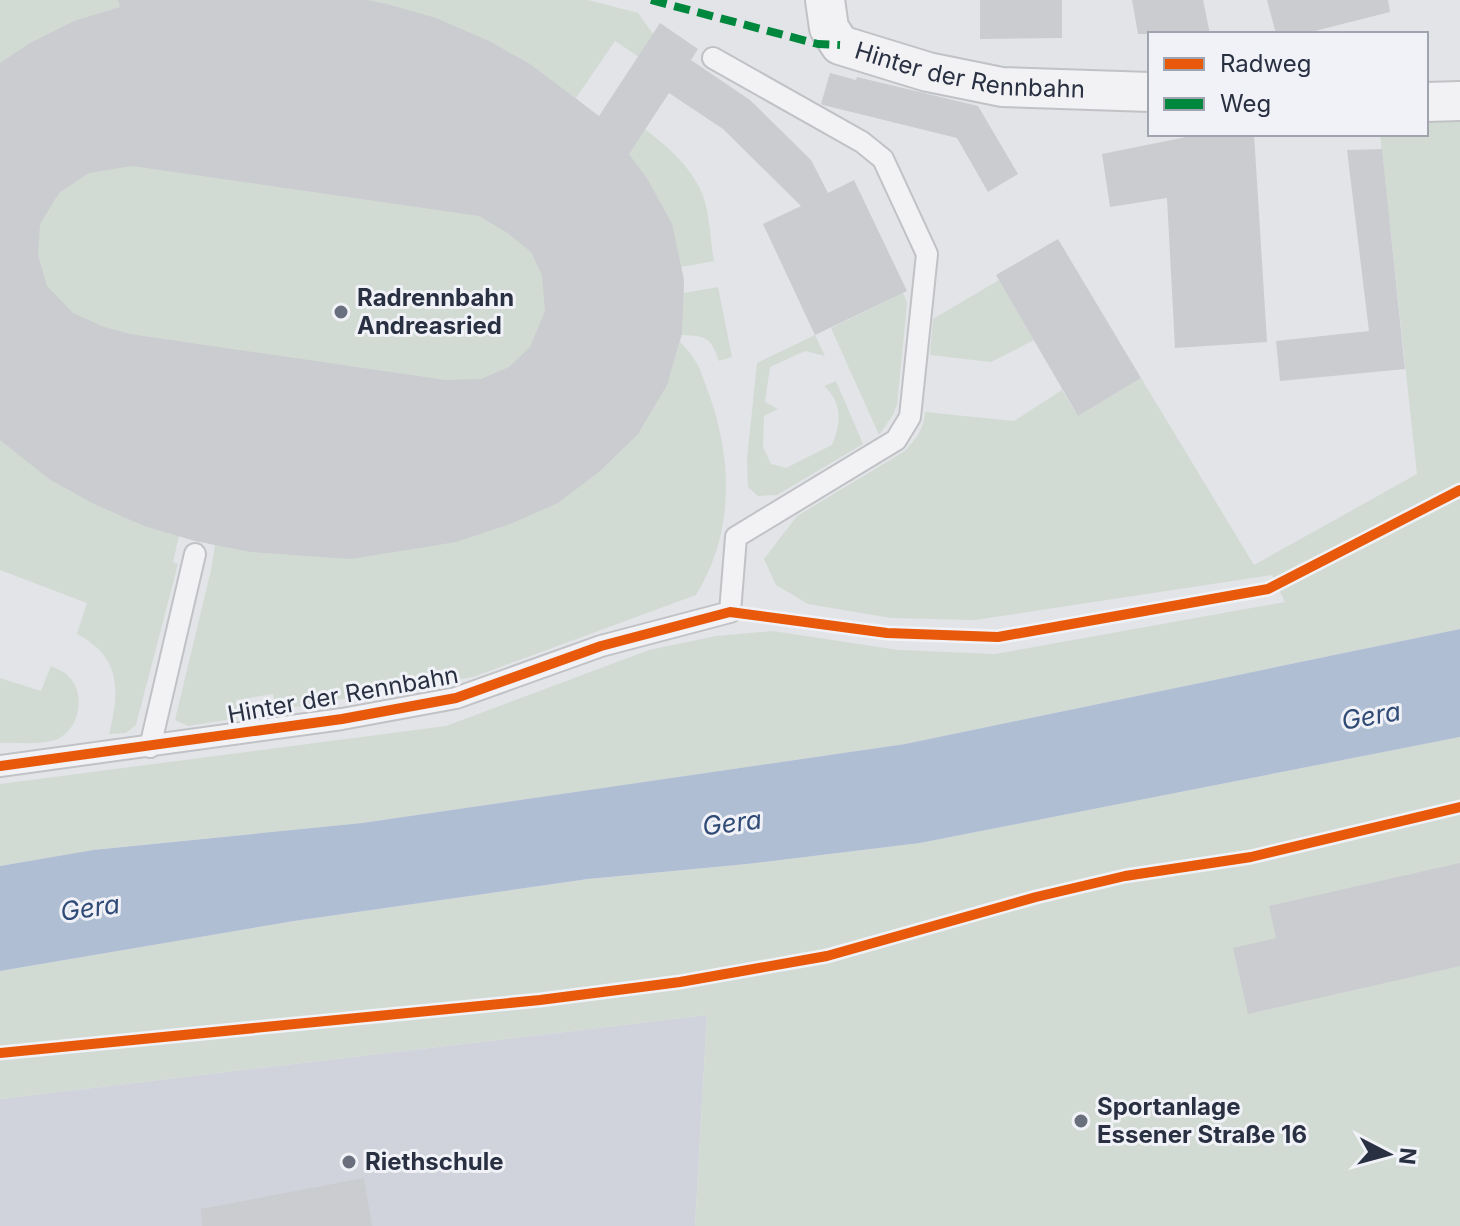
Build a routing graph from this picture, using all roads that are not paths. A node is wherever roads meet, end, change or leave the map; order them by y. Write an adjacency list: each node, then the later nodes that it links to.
1 (825, 0): 3 (street, Hinter der Rennbahn)
2 (713, 58): 7 (lane, Hinter der Rennbahn)
3 (1148, 92)
4 (1460, 101): 5 (street)
5 (1428, 102)
6 (195, 554): 7 (lane)
7 (150, 747): 8 (lane, Hinter der Rennbahn)
8 (0, 766)

